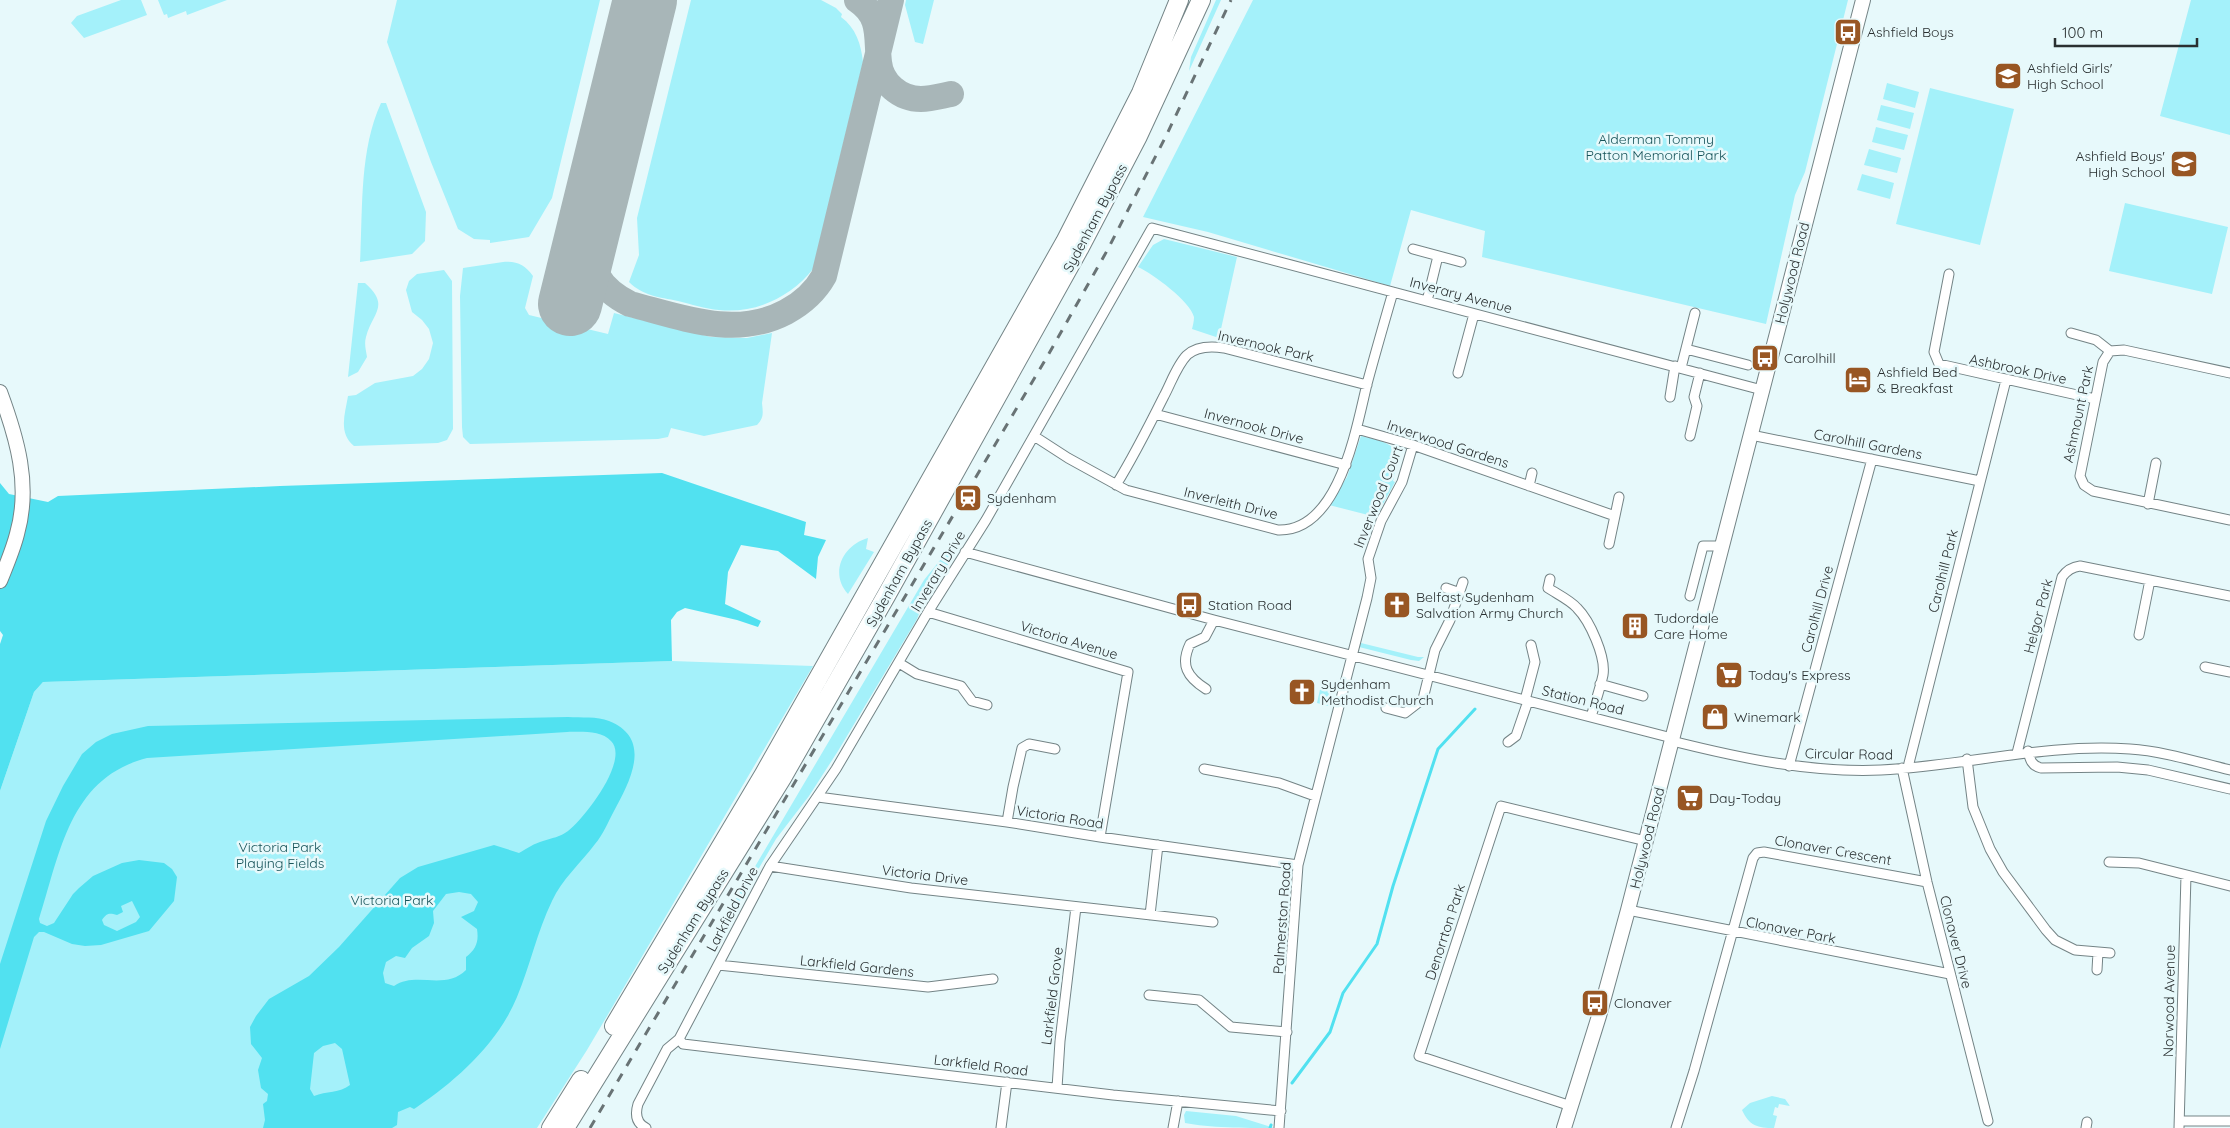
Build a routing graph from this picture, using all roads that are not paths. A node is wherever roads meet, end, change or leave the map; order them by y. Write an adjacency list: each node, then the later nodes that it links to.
1 (1179, 0): 119 (highway, Sydenham Bypass)
2 (1201, 0): 120 (highway, Sydenham Bypass)
3 (1863, 0): 23 (main road, Holywood Road)
4 (1152, 228): 9 (street, Inverary Avenue); 30 (street, Inverary Drive)
5 (1413, 249): 6 (street)
6 (1438, 256): 7 (street); 10 (street)
7 (1461, 262)
8 (1949, 274): 21 (street, Ashbrook Drive)
9 (1393, 292): 10 (street, Inverary Avenue); 22 (street, Inverleith Drive)
10 (1427, 301): 12 (street, Inverary Avenue)
11 (1695, 313): 14 (street)
12 (1474, 314): 17 (street, Inverary Avenue); 18 (street)
13 (2071, 333): 15 (street)
14 (1686, 349): 16 (street); 17 (street)
15 (2110, 351): 20 (street); 26 (street, Ashmount Park)
16 (1748, 365)
17 (1678, 367): 19 (street, Inverary Avenue); 25 (street)
18 (1458, 373)
19 (1700, 373): 23 (street, Inverary Avenue); 31 (street)
20 (2230, 373)
21 (2006, 380): 26 (street, Ashbrook Drive); 37 (street, Carolhill Park)
22 (1367, 385): 27 (street, Invernook Park); 28 (street, Inverleith Drive)
23 (1762, 390): 29 (main road, Holywood Road)
24 (0, 392): 50 (main road)
25 (1670, 397)
26 (2095, 399): 41 (street, Ashmount Park)
27 (1155, 414): 35 (street, Invernook Drive); 38 (street, Invernook Park)
28 (1357, 429): 32 (street, Inverwood Gardens); 35 (street, Inverleith Drive)
29 (1751, 434): 33 (street, Carolhill Gardens); 45 (main road, Holywood Road)
30 (1034, 436): 38 (street, Inverleith Drive); 46 (street, Inverary Drive)
31 (1690, 436)
32 (1414, 445): 39 (street, Inverwood Gardens); 47 (street, Inverwood Court)
33 (1872, 459): 37 (street, Carolhill Gardens); 80 (street, Carolhill Drive)
34 (2156, 463): 41 (street)
35 (1346, 465): 38 (street, Inverleith Drive)
36 (1532, 473): 39 (street)
37 (1980, 481): 81 (street, Carolhill Park)
38 (1116, 485)
39 (1529, 486): 42 (street, Inverwood Gardens)
40 (1619, 497): 42 (street)
41 (2148, 504): 43 (street, Ashmount Park)
42 (1615, 516): 44 (street)
43 (2230, 520)
44 (1609, 544)
45 (1722, 546): 54 (street); 74 (main road, Holywood Road)
46 (965, 552): 56 (street, Inverary Drive); 57 (street, Station Road)
47 (1368, 560): 60 (street, Palmerston Road)
48 (1550, 579): 66 (street)
49 (2150, 580): 55 (street, Helgor Park); 58 (street); 78 (street, Helgor Park)
50 (0, 581)
51 (1463, 582): 53 (street)
52 (1446, 588): 53 (street)
53 (1460, 593): 64 (street)
54 (1690, 596)
55 (2230, 596)
56 (928, 612): 61 (street, Inverary Drive); 88 (street, Victoria Avenue)
57 (1214, 620): 60 (street, Station Road); 65 (street)
58 (2139, 635)
59 (1530, 645): 70 (street)
60 (1353, 656): 64 (street, Station Road); 85 (street, Palmerston Road)
61 (899, 663): 71 (street); 86 (street, Inverary Drive)
62 (2204, 667): 63 (street)
63 (2230, 672)
64 (1429, 676): 70 (street, Station Road); 72 (street)
65 (1195, 682): 67 (street); 68 (street)
66 (1600, 684): 69 (street); 73 (street)
67 (1206, 689)
68 (1189, 691)
69 (1643, 696)
70 (1526, 700): 73 (street, Station Road); 75 (street)
71 (986, 705)
72 (1386, 708)
73 (1591, 716): 74 (street, Station Road)
74 (1672, 739): 80 (street, Circular Road); 89 (main road, Holywood Road)
75 (1508, 742)
76 (1055, 749): 87 (street)
77 (2028, 752): 78 (street, Circular Road); 83 (street, Circular Road); 84 (street)
78 (2017, 753): 79 (street, Circular Road)
79 (1967, 760): 81 (street, Circular Road); 102 (street)
80 (1789, 766): 81 (street, Circular Road)
81 (1905, 768): 95 (street, Clonaver Drive)
82 (1204, 770): 85 (street)
83 (2230, 770)
84 (2230, 789)
85 (1315, 796): 92 (street, Palmerston Road)
86 (818, 797): 87 (street, Victoria Road); 93 (street, Larkfield Drive)
87 (1008, 822): 88 (street, Victoria Road)
88 (1100, 837): 90 (street, Victoria Road)
89 (1646, 840): 98 (main road, Holywood Road); 114 (street, Denorrton Park)
90 (1158, 845): 92 (street, Victoria Road); 99 (street)
91 (2109, 862): 94 (street)
92 (1298, 865): 109 (street, Palmerston Road)
93 (770, 866): 97 (street, Victoria Drive); 104 (street, Larkfield Drive)
94 (2186, 875): 96 (street); 118 (street, Norwood Avenue)
95 (1927, 882): 101 (street, Clonaver Crescent); 106 (street, Clonaver Drive)
96 (2230, 886)
97 (1076, 907): 99 (street, Victoria Drive); 112 (street, Larkfield Grove)
98 (1628, 910): 101 (street, Clonaver Park); 114 (main road, Holywood Road)
99 (1150, 915): 100 (street, Victoria Drive)
100 (1213, 922)
101 (1734, 932): 106 (street, Clonaver Park); 126 (street)
102 (2098, 952): 103 (street); 105 (street)
103 (2110, 953)
104 (718, 965): 107 (street, Larkfield Gardens); 110 (street, Larkfield Drive)
105 (2097, 970)
106 (1950, 974): 116 (street, Clonaver Drive)
107 (993, 979)
108 (1149, 995): 109 (street)
109 (1287, 1032): 115 (street, Palmerston Road)
110 (679, 1040): 111 (street, Larkfield Road); 121 (street, Larkfield Drive)
111 (1007, 1082): 112 (street, Larkfield Road); 122 (street)
112 (1057, 1088): 113 (street, Larkfield Road)
113 (1178, 1101): 115 (street, Larkfield Road); 123 (street)
114 (1571, 1106): 125 (main road, Holywood Road)
115 (1281, 1111): 124 (street, Palmerston Road)
116 (1988, 1121)
117 (2230, 1122): 118 (street)
118 (2180, 1124)
119 (551, 1128)
120 (565, 1128)
121 (646, 1128)
122 (1001, 1128)
123 (1173, 1128)
124 (1279, 1128)
125 (1564, 1128)
126 (1676, 1128)

